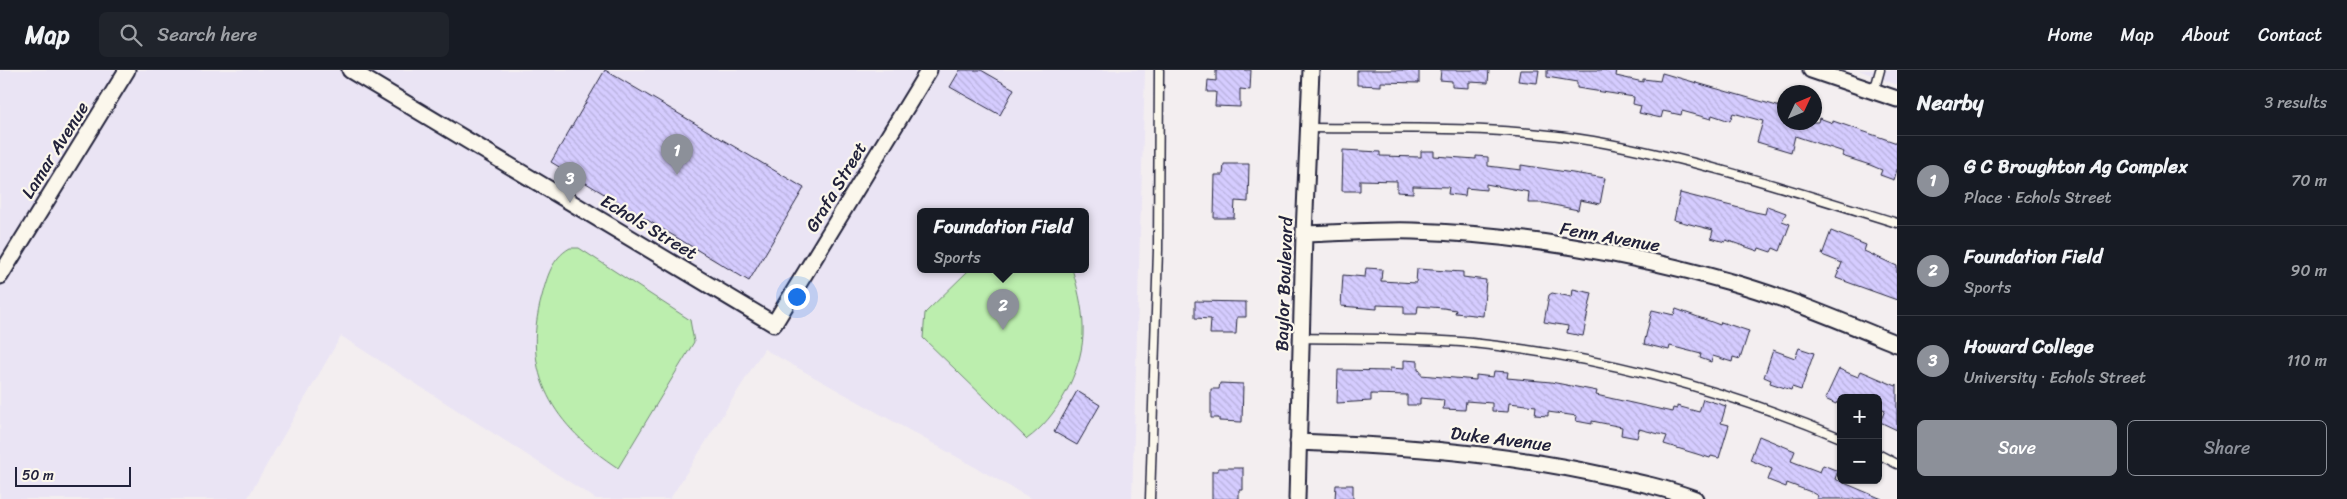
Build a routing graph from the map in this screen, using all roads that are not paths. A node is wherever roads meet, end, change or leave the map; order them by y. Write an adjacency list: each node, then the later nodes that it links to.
1 (126, 70): 13 (street, Lamar Avenue)
2 (350, 70): 14 (street, Echols Street)
3 (929, 70): 14 (street, Grafa Street)
4 (1159, 70): 21 (lane)
5 (1311, 70): 10 (street, Baylor Boulevard)
6 (1812, 70): 8 (street)
7 (1880, 70): 8 (lane)
8 (1874, 92): 9 (street)
9 (1897, 99)
10 (1309, 128): 11 (lane); 12 (street, Baylor Boulevard)
11 (1897, 223)
12 (1304, 234): 15 (street, Baylor Boulevard); 16 (street, Fenn Avenue)
13 (0, 276)
14 (774, 324)
15 (1301, 338): 17 (lane); 18 (street, Baylor Boulevard)
16 (1897, 344)
17 (1837, 437)
18 (1298, 442): 22 (street, Baylor Boulevard); 23 (street, Duke Avenue)
19 (1882, 456): 20 (lane)
20 (1897, 464)
21 (1150, 499)
22 (1297, 499)
23 (1694, 499)

